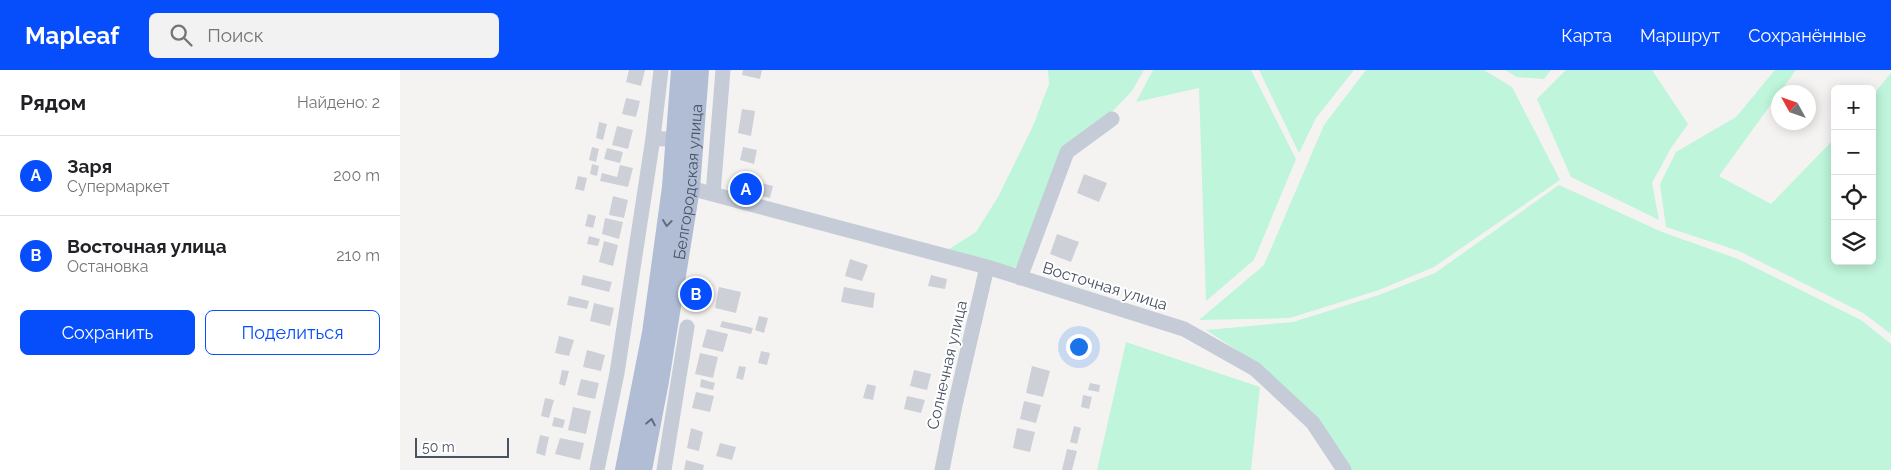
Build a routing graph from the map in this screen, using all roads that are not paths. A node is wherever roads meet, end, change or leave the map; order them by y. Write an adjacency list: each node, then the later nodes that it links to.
1 (662, 70): 6 (street)
2 (682, 70): 7 (main road, Белгородская улица)
3 (699, 70): 8 (main road, Белгородская улица)
4 (724, 70): 9 (street)
5 (1112, 119): 11 (street)
6 (653, 138): 7 (street); 13 (street)
7 (676, 140): 8 (main road, Белгородская улица)
8 (681, 188): 9 (street, Восточная улица); 14 (main road, Белгородская улица, one-way to 14); 15 (main road, Белгородская улица, one-way to 8)
9 (713, 194): 10 (street, Восточная улица)
10 (987, 267): 11 (street, Восточная улица); 17 (street, Солнечная улица)
11 (1020, 278): 18 (street, Восточная улица)
12 (687, 327): 16 (street)
13 (597, 470)
14 (625, 470)
15 (642, 470)
16 (664, 470)
17 (942, 470)
18 (1344, 470)

